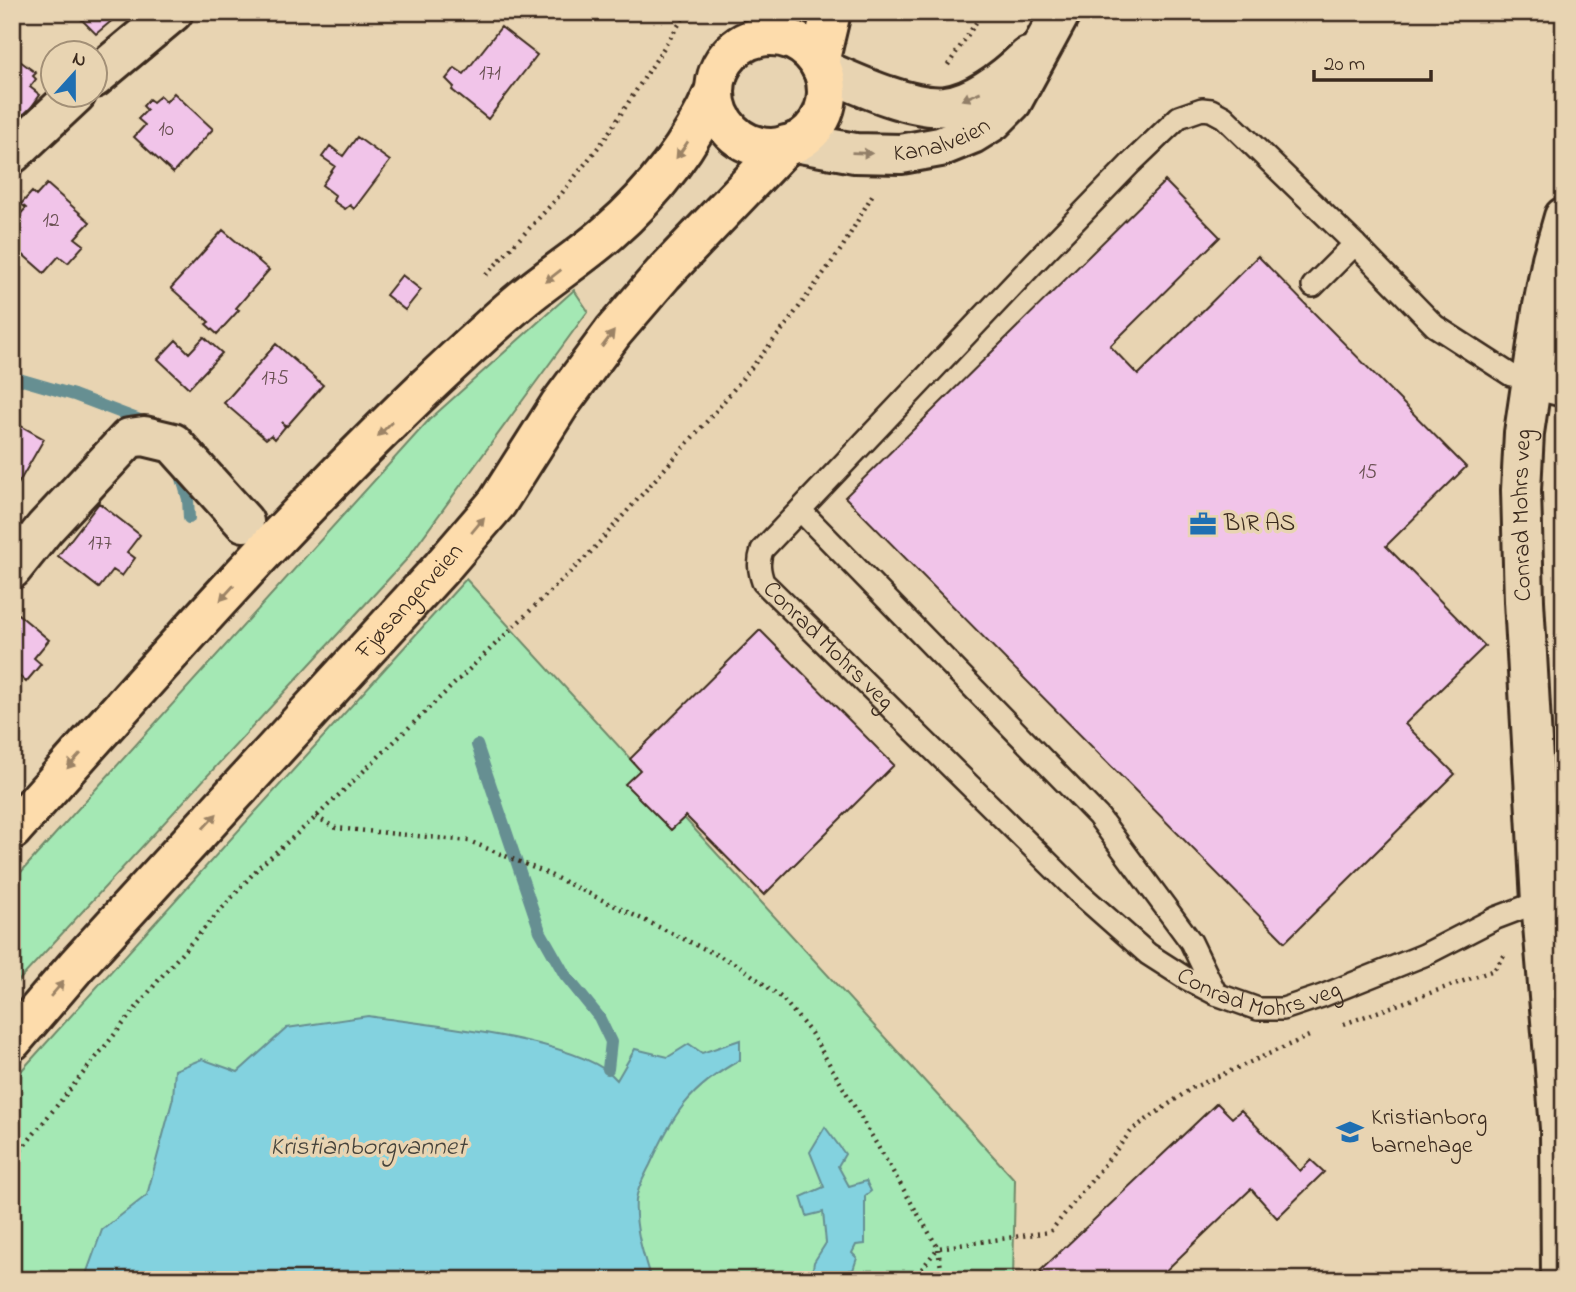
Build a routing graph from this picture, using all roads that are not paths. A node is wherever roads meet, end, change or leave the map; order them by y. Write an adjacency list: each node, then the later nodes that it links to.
1 (173, 12): 5 (street)
2 (831, 12): 6 (highway)
3 (1053, 27): 6 (street, Kanalveien, one-way to 6); 9 (street, Kanalveien, one-way to 3)
4 (743, 29): 6 (highway); 7 (highway)
5 (108, 66)
6 (820, 66): 9 (highway)
7 (715, 90): 9 (highway); 18 (highway, one-way to 18)
8 (61, 108): 10 (street)
9 (790, 144): 22 (highway, Fjøsangerveien, one-way to 9)
10 (12, 154)
11 (1564, 217): 14 (street, Conrad Mohrs veg)
12 (1355, 244): 13 (lane); 14 (lane, Conrad Mohrs veg); 15 (lane, Conrad Mohrs veg)
13 (1313, 286)
14 (1548, 383): 19 (street, Conrad Mohrs veg)
15 (800, 510): 21 (lane); 21 (lane, Conrad Mohrs veg)
16 (244, 522): 17 (street)
17 (12, 569)
18 (12, 830)
19 (1551, 861): 20 (street, Conrad Mohrs veg)
20 (1541, 901): 21 (lane, Conrad Mohrs veg); 23 (street, Conrad Mohrs veg)
21 (1216, 993)
22 (12, 1041)
23 (1561, 1280)

